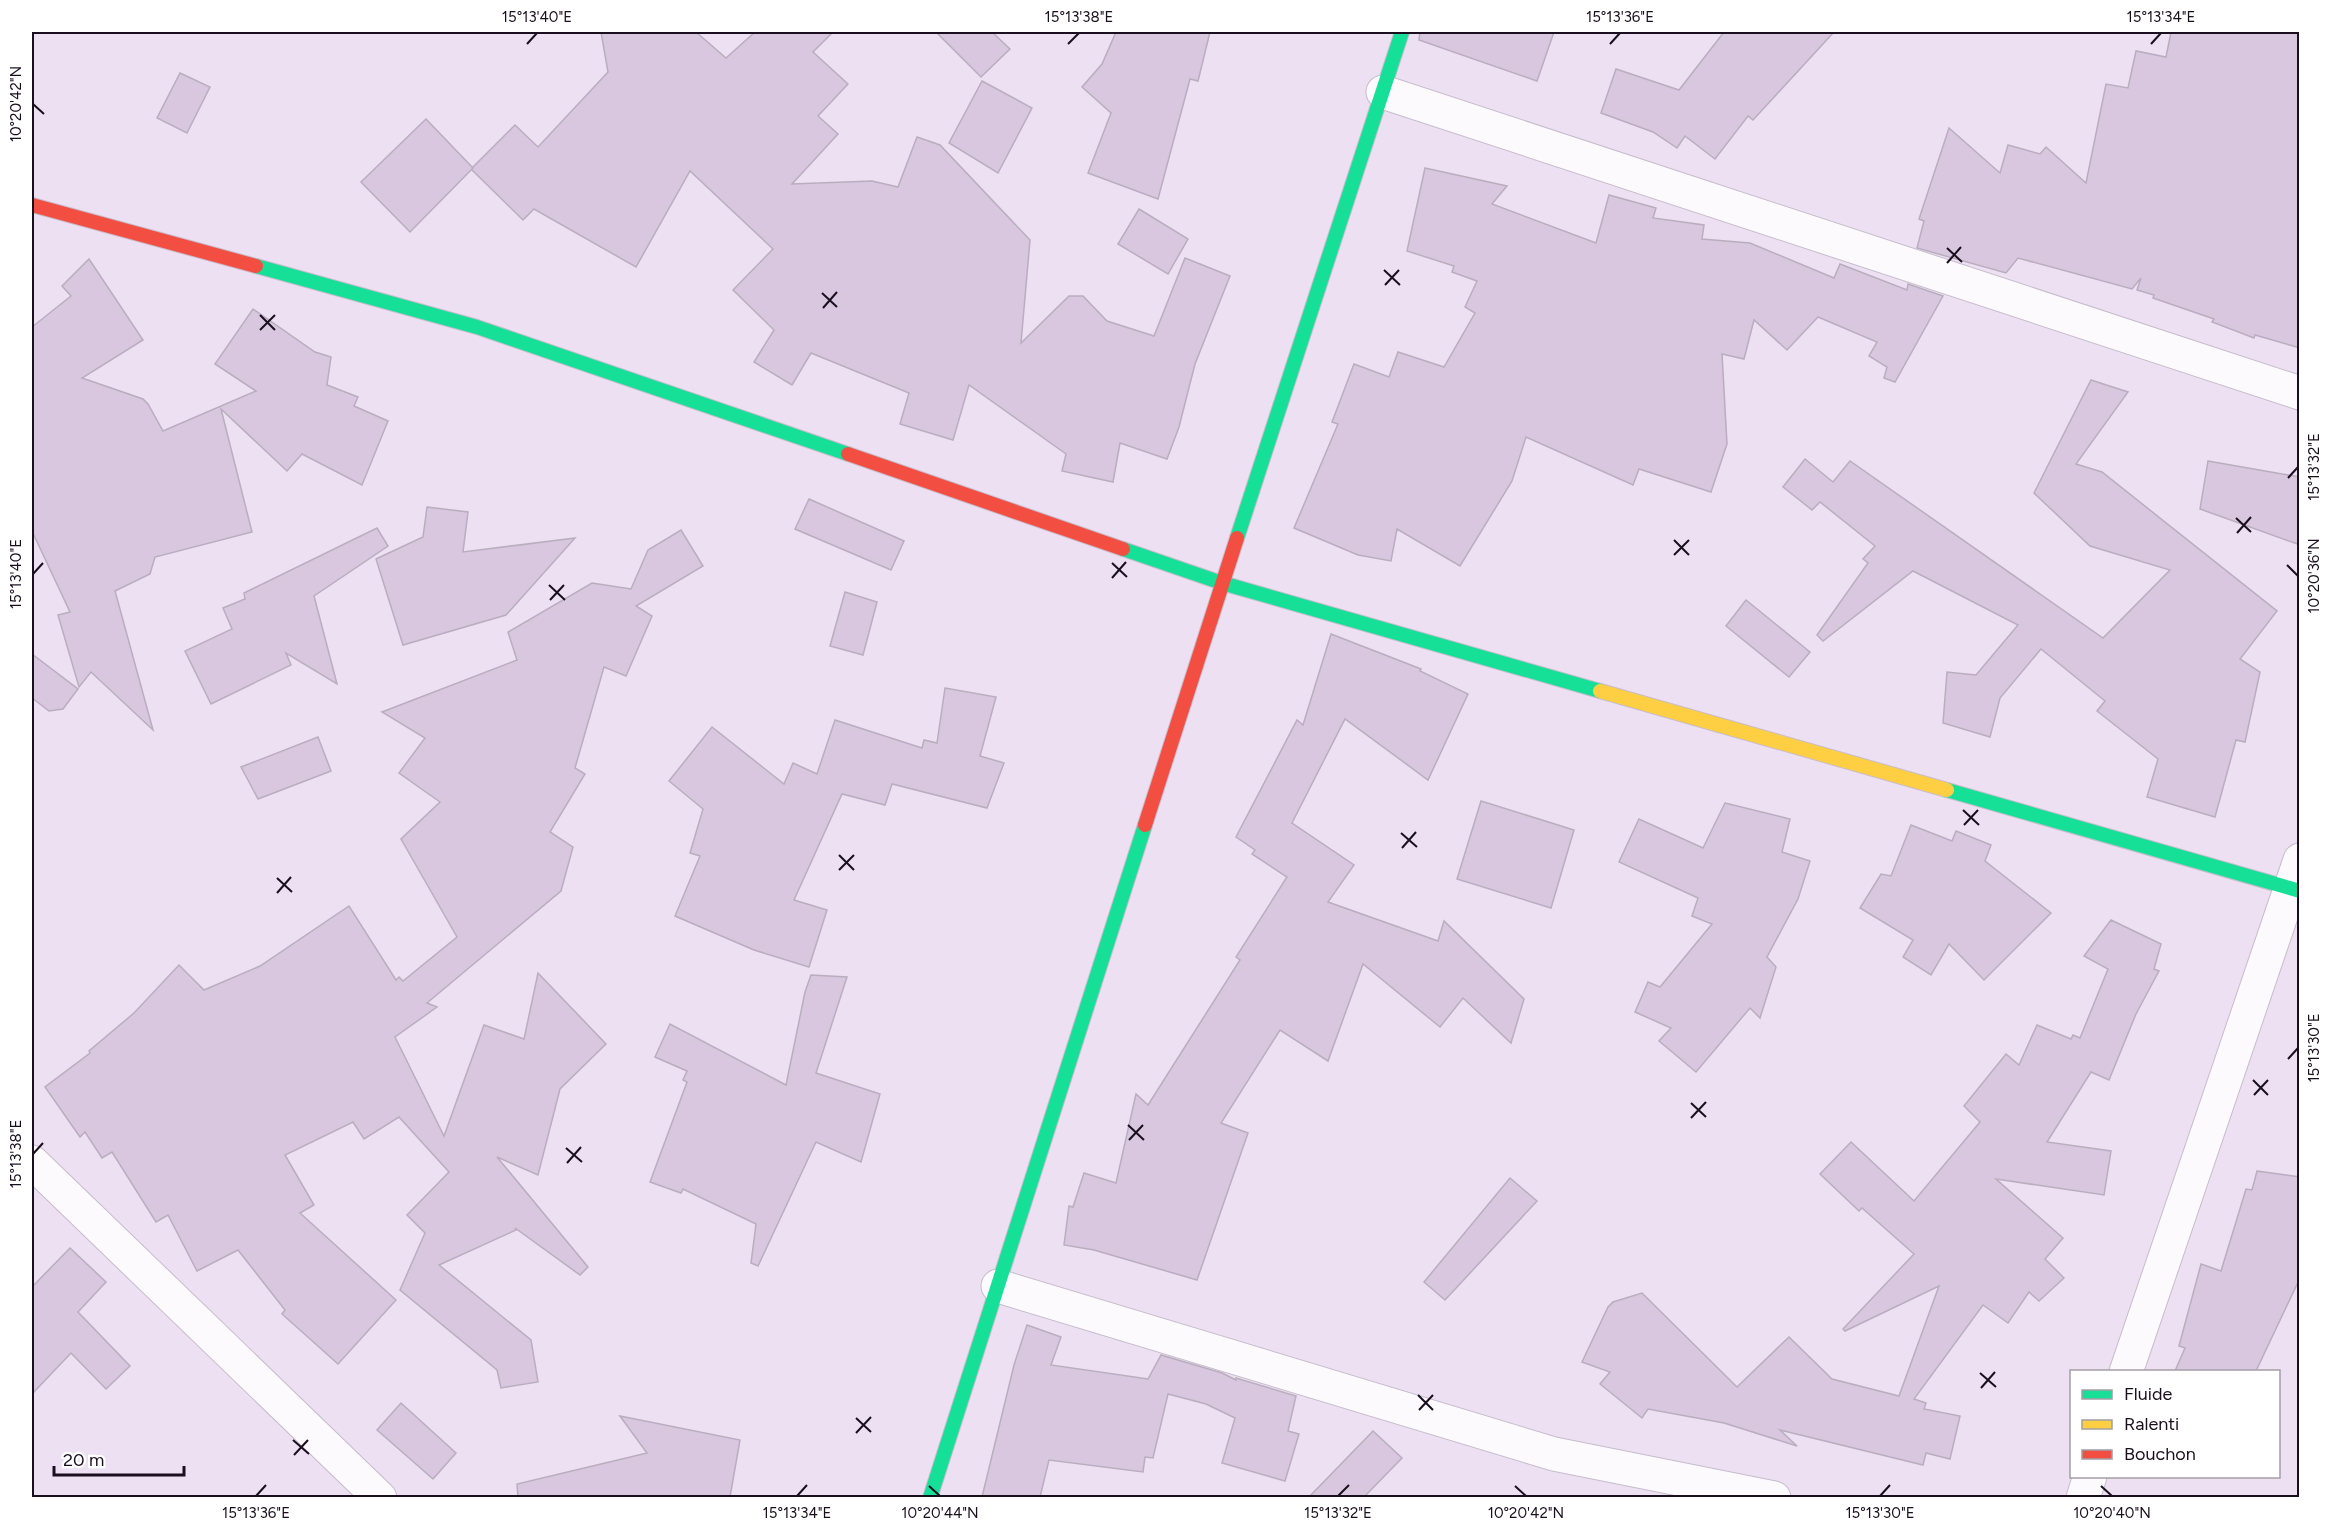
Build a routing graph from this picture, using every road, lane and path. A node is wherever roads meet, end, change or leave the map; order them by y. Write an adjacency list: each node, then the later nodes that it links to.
1 (1402, 32): 2 (street)
2 (1383, 92): 4 (street); 5 (street)
3 (32, 205): 5 (street)
4 (2300, 393)
5 (1222, 583): 6 (street); 8 (street)
6 (2297, 880): 9 (street)
7 (32, 1162): 11 (street)
8 (998, 1286): 12 (street); 13 (street)
9 (2126, 1370)
10 (2089, 1478): 14 (street)
11 (380, 1497)
12 (930, 1497)
13 (1774, 1497)
14 (2083, 1497)

